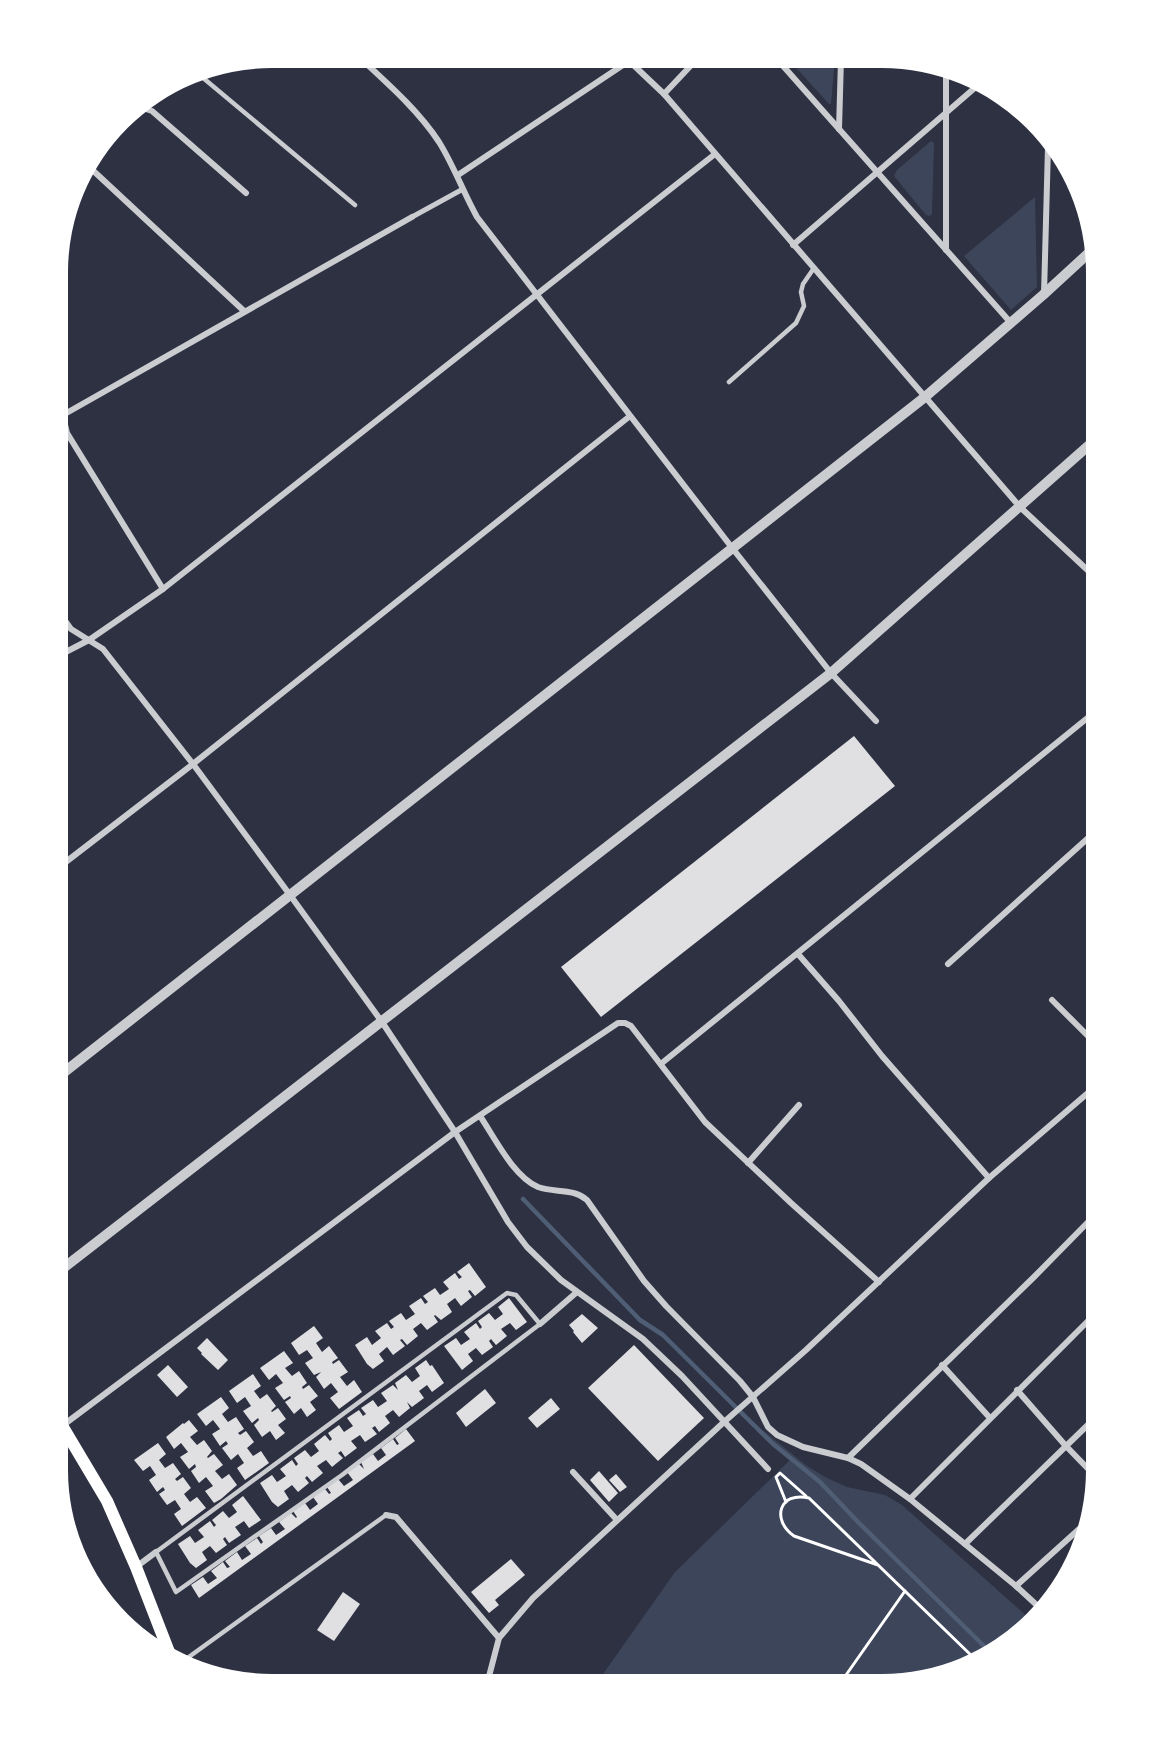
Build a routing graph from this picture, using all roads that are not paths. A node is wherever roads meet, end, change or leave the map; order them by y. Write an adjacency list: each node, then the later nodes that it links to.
1 (370, 68): 18 (street)
2 (615, 68): 18 (street)
3 (636, 68): 10 (street)
4 (689, 68): 10 (street)
5 (785, 68): 13 (street)
6 (841, 68): 13 (street)
7 (946, 78): 12 (street)
8 (204, 79): 21 (lane)
9 (973, 89): 12 (street)
10 (664, 94): 14 (street)
11 (148, 110): 20 (street)
12 (945, 113): 17 (street); 24 (street)
13 (839, 130): 17 (street)
14 (714, 154): 23 (street); 27 (street)
15 (1048, 154): 28 (street)
16 (94, 171): 29 (street)
17 (877, 172): 23 (street); 24 (street)
18 (458, 175): 19 (street)
19 (463, 189): 22 (street); 27 (street)
20 (246, 193)
21 (355, 205)
22 (412, 217): 29 (street)
23 (793, 245): 26 (street)
24 (946, 250): 30 (street)
25 (1085, 257): 28 (street)
26 (814, 268): 31 (lane); 32 (street)
27 (536, 294): 34 (street); 40 (street)
28 (1044, 295): 30 (street)
29 (244, 311): 33 (street)
30 (1011, 323): 32 (street)
31 (729, 382)
32 (925, 397): 37 (street); 38 (street)
33 (68, 411)
34 (630, 416): 38 (street); 47 (street)
35 (68, 435): 40 (street)
36 (1086, 448): 37 (street)
37 (1020, 507): 39 (street); 44 (street)
38 (733, 549): 44 (street); 50 (street)
39 (1086, 568)
40 (163, 589): 42 (street)
41 (68, 625): 42 (street)
42 (89, 640): 43 (street); 47 (street)
43 (68, 651)
44 (831, 673): 46 (street); 54 (street)
45 (1086, 719): 51 (street)
46 (876, 721)
47 (193, 764): 49 (street); 50 (street)
48 (1086, 840): 52 (street)
49 (68, 860)
50 (290, 895): 54 (street); 57 (street)
51 (798, 954): 56 (street); 63 (street)
52 (948, 964)
53 (1052, 1000): 55 (street)
54 (382, 1022): 61 (street); 65 (street)
55 (1085, 1033)
56 (662, 1063): 60 (street); 62 (street)
57 (68, 1069)
58 (1085, 1095): 63 (street)
59 (799, 1105): 62 (street)
60 (480, 1116): 61 (street); 72 (street)
61 (455, 1132): 67 (street); 73 (street)
62 (748, 1163): 66 (street)
63 (989, 1178): 66 (street)
64 (1085, 1225): 70 (street)
65 (68, 1265)
66 (879, 1282): 72 (street)
67 (577, 1292): 68 (street); 75 (street)
68 (540, 1324): 88 (lane); 88 (lane)
69 (1085, 1324): 71 (street)
70 (942, 1365): 74 (street); 79 (street)
71 (1017, 1390): 74 (street); 78 (street)
72 (751, 1399): 75 (street); 79 (street)
73 (68, 1417)
74 (990, 1418): 83 (street)
75 (724, 1422): 81 (street); 85 (street)
76 (1085, 1427): 78 (street)
77 (68, 1438): 89 (main road)
78 (1065, 1445): 80 (street); 87 (street)
79 (848, 1458): 83 (street)
80 (1085, 1466)
81 (768, 1469)
82 (573, 1472): 85 (street)
83 (910, 1499): 87 (street)
84 (386, 1515): 92 (street); 94 (lane)
85 (617, 1520): 92 (street)
86 (1076, 1532): 90 (street)
87 (965, 1544): 90 (street)
88 (156, 1552): 89 (street)
89 (136, 1567): 93 (main road)
90 (1016, 1586): 91 (street)
91 (1035, 1604)
92 (499, 1638): 95 (street)
93 (166, 1645)
94 (189, 1657)
95 (490, 1674)

